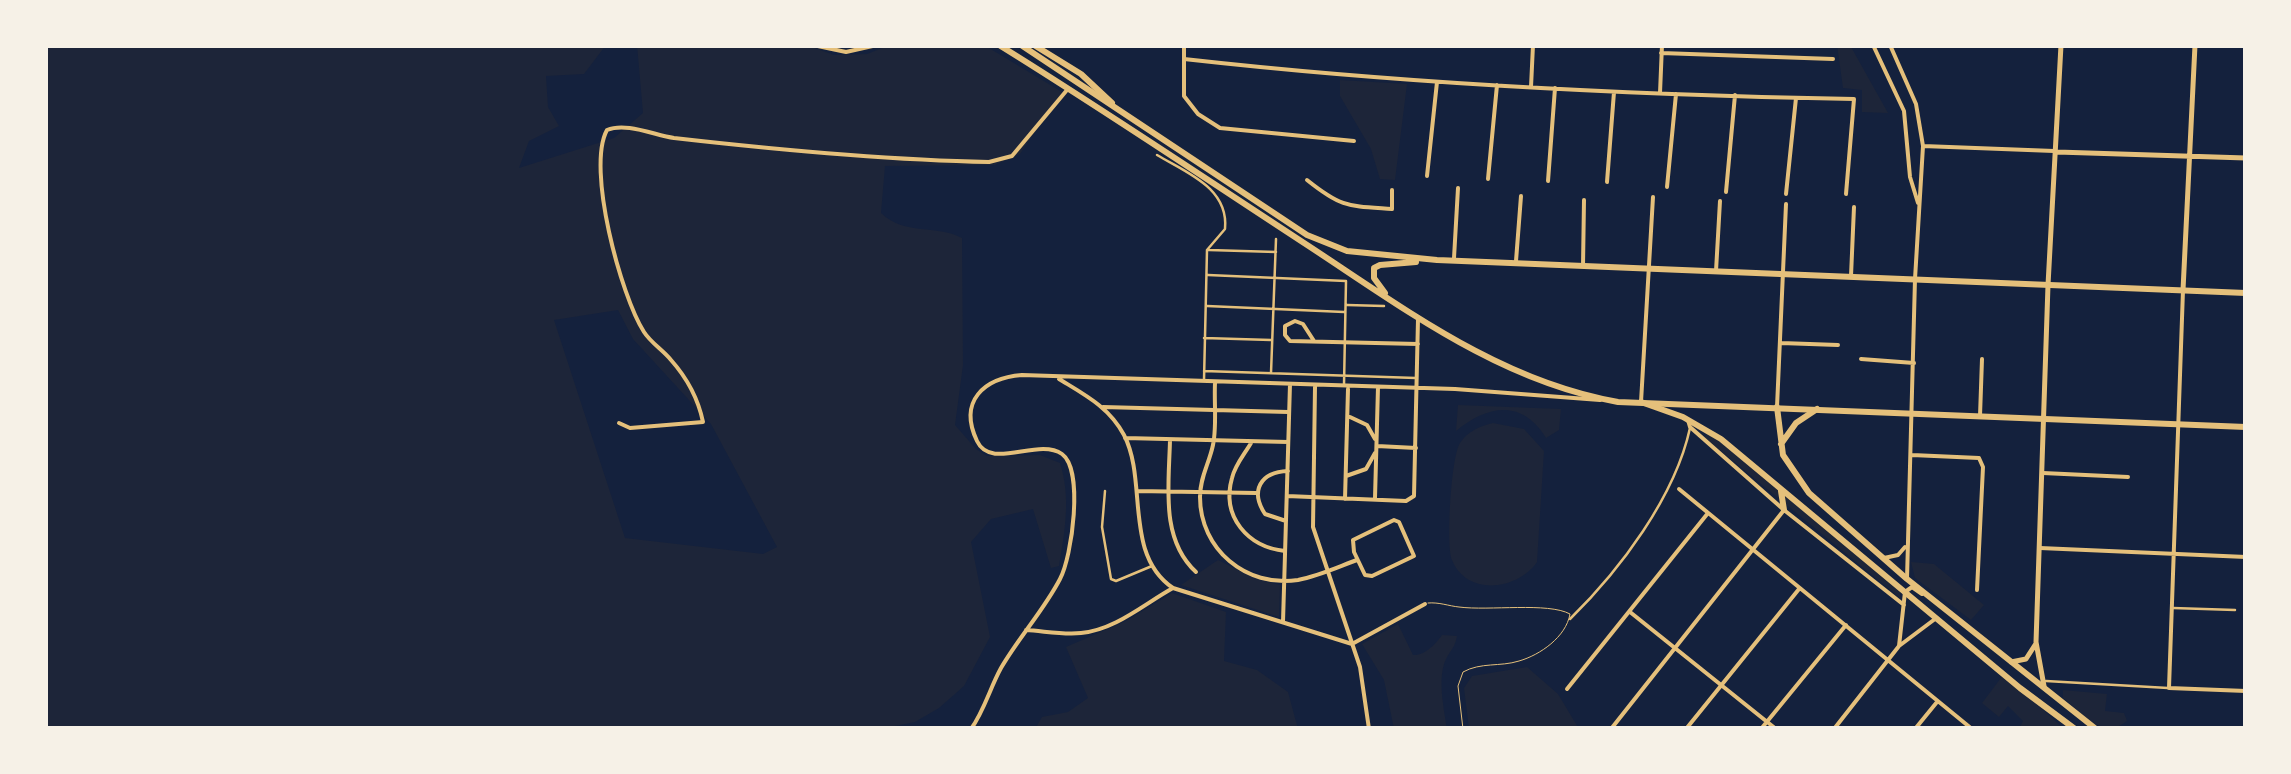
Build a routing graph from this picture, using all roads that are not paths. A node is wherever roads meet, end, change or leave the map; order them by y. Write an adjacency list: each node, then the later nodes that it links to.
1 (812, 45): 2 (street)
2 (877, 45)
3 (999, 45): 19 (main road)
4 (1021, 45): 26 (main road)
5 (1034, 45): 26 (main road)
6 (1184, 45): 14 (street)
7 (1533, 45): 18 (street)
8 (1662, 45): 13 (street)
9 (1873, 45): 50 (street)
10 (1890, 45): 28 (street)
11 (2061, 45): 29 (street)
12 (2195, 45): 31 (street)
13 (1662, 52): 15 (street); 22 (street)
14 (1184, 59): 16 (street); 27 (street)
15 (1833, 59)
16 (1437, 82): 17 (street); 33 (street)
17 (1497, 86): 18 (street); 34 (street)
18 (1531, 87): 20 (street)
19 (1068, 88): 68 (main road); 108 (street)
20 (1555, 88): 21 (street); 36 (street)
21 (1614, 92): 22 (street); 37 (street)
22 (1660, 93): 23 (street)
23 (1676, 94): 24 (street); 38 (street)
24 (1735, 95): 25 (street); 41 (street)
25 (1796, 98): 42 (street); 43 (street)
26 (1112, 103): 54 (main road)
27 (1354, 141)
28 (1924, 146): 29 (street); 50 (street)
29 (2057, 152): 31 (street); 65 (street)
30 (1156, 155): 52 (street)
31 (2191, 156): 32 (street); 66 (street)
32 (2246, 158)
33 (1427, 176)
34 (1488, 178)
35 (1306, 180): 40 (street)
36 (1548, 181)
37 (1607, 182)
38 (1666, 186)
39 (1458, 188): 55 (street)
40 (1392, 190)
41 (1726, 192)
42 (1786, 194)
43 (1846, 194)
44 (1522, 196): 56 (street)
45 (1653, 197): 58 (street)
46 (1584, 200): 57 (street)
47 (1720, 201): 59 (street)
48 (1786, 204): 60 (street)
49 (1854, 207): 62 (street)
50 (1920, 208): 64 (street)
51 (1276, 240): 53 (street)
52 (1208, 250): 53 (street); 61 (street)
53 (1276, 252): 63 (street)
54 (1438, 260): 55 (main road); 68 (main road)
55 (1454, 260): 56 (main road)
56 (1516, 264): 57 (main road)
57 (1582, 266): 58 (main road)
58 (1648, 269): 59 (main road); 98 (street)
59 (1716, 271): 60 (main road)
60 (1781, 274): 62 (main road); 79 (street)
61 (1206, 275): 63 (street); 70 (street)
62 (1851, 276): 64 (main road)
63 (1274, 278): 69 (street); 72 (street)
64 (1915, 278): 65 (main road); 84 (street)
65 (2048, 285): 66 (main road); 107 (street)
66 (2183, 290): 67 (main road); 110 (street)
67 (2246, 293)
68 (1392, 301): 74 (main road)
69 (1346, 305): 71 (street); 73 (street)
70 (1205, 306): 72 (street); 75 (street)
71 (1384, 306)
72 (1274, 310): 73 (street); 76 (street)
73 (1346, 312): 78 (street)
74 (1418, 319): 80 (street); 97 (main road)
75 (1204, 338): 76 (street); 85 (street)
76 (1272, 340): 86 (street)
77 (1314, 341): 77 (street); 78 (street)
78 (1345, 342): 80 (street); 88 (street)
79 (1781, 343): 81 (street); 99 (street)
80 (1418, 344): 89 (street)
81 (1838, 346)
82 (1982, 359): 105 (street)
83 (1862, 360): 84 (street)
84 (1914, 363): 104 (street)
85 (1204, 371): 86 (street); 90 (street)
86 (1271, 373): 88 (street)
87 (1055, 376): 90 (street); 100 (street); 167 (street)
88 (1344, 376): 89 (street); 94 (street)
89 (1418, 378): 96 (street)
90 (1204, 382): 91 (street)
91 (1215, 382): 92 (street); 102 (street)
92 (1290, 384): 93 (street); 103 (street)
93 (1316, 385): 94 (street); 134 (street)
94 (1346, 386): 95 (street); 106 (street)
95 (1378, 388): 96 (street); 118 (street)
96 (1418, 388): 97 (street); 119 (street)
97 (1618, 402): 98 (main road)
98 (1642, 402): 99 (main road); 109 (main road)
99 (1777, 407): 101 (main road); 117 (main road)
100 (1103, 408): 102 (street); 112 (street)
101 (1816, 409): 104 (main road); 117 (main road)
102 (1214, 410): 103 (street); 114 (street)
103 (1289, 412): 116 (street)
104 (1912, 414): 105 (main road); 120 (street)
105 (1980, 416): 107 (main road)
106 (1348, 417): 118 (street); 123 (street)
107 (2044, 418): 110 (main road); 122 (street)
108 (619, 423)
109 (1689, 423): 126 (main road); 137 (street); 164 (street)
110 (2178, 425): 111 (main road); 144 (street)
111 (2246, 427)
112 (1125, 438): 113 (street); 128 (street)
113 (1170, 438): 114 (street); 129 (street)
114 (1214, 440): 115 (street); 131 (street)
115 (1253, 441): 116 (street); 132 (street)
116 (1288, 442): 121 (street)
117 (1780, 445): 146 (main road)
118 (1376, 446): 119 (street); 123 (street); 136 (street)
119 (1416, 448): 136 (street)
120 (1911, 455): 140 (street); 155 (street)
121 (1288, 470): 130 (street); 133 (street)
122 (2043, 473): 124 (street); 141 (street)
123 (1346, 476): 135 (street)
124 (2128, 476)
125 (1679, 489): 138 (street)
126 (1781, 490): 137 (main road); 156 (main road)
127 (1105, 491): 148 (street)
128 (1137, 491): 129 (street); 148 (street)
129 (1168, 492): 131 (street); 149 (street)
130 (1256, 493): 132 (street); 139 (street)
131 (1200, 494): 132 (street); 152 (street)
132 (1230, 494): 143 (street)
133 (1287, 496): 134 (street); 139 (street)
134 (1314, 498): 135 (street); 150 (street)
135 (1345, 499): 136 (street)
136 (1374, 500)
137 (1784, 510): 142 (street); 159 (street)
138 (1708, 513): 142 (street); 162 (street)
139 (1286, 521): 143 (street)
140 (1908, 538): 146 (street); 151 (street)
141 (2040, 548): 144 (street); 168 (street)
142 (1754, 550): 153 (street); 171 (street)
143 (1285, 551): 152 (street)
144 (2174, 554): 145 (street); 160 (street)
145 (2246, 557)
146 (1882, 558): 151 (main road)
147 (1357, 560): 147 (street); 150 (street)
148 (1153, 565): 154 (street)
149 (1196, 572)
150 (1326, 572): 152 (street); 169 (street)
151 (1906, 579): 157 (main road)
152 (1284, 580): 165 (street)
153 (1801, 587): 166 (street); 175 (street)
154 (1173, 588): 165 (street); 167 (street)
155 (1977, 590)
156 (1905, 592): 157 (street); 159 (street); 163 (main road)
157 (1926, 595): 173 (main road)
158 (1425, 604): 164 (lane); 169 (street)
159 (1904, 605): 170 (street)
160 (2172, 608): 161 (street); 176 (street)
161 (2236, 610)
162 (1630, 612): 171 (street); 177 (street)
163 (1937, 618): 170 (street); 192 (main road)
164 (1570, 619): 184 (lane)
165 (1283, 622): 169 (street)
166 (1846, 626): 172 (street); 181 (street)
167 (1026, 630): 182 (street)
168 (2036, 642): 173 (street); 174 (street)
169 (1352, 644): 183 (street)
170 (1899, 646): 172 (street)
171 (1678, 647): 175 (street); 185 (street)
172 (1890, 660): 180 (street); 189 (street)
173 (2011, 662): 178 (main road)
174 (2042, 679): 176 (street); 178 (street)
175 (1723, 684): 181 (street); 186 (street)
176 (2169, 688): 179 (street)
177 (1567, 689)
178 (2045, 690): 193 (main road)
179 (2246, 691)
180 (1938, 701): 190 (street); 191 (street)
181 (1767, 721): 187 (street); 188 (street)
182 (970, 729)
183 (1370, 729)
184 (1463, 729)
185 (1611, 729)
186 (1686, 729)
187 (1761, 729)
188 (1776, 729)
189 (1834, 729)
190 (1915, 729)
191 (1972, 729)
192 (2075, 729)
193 (2096, 729)

